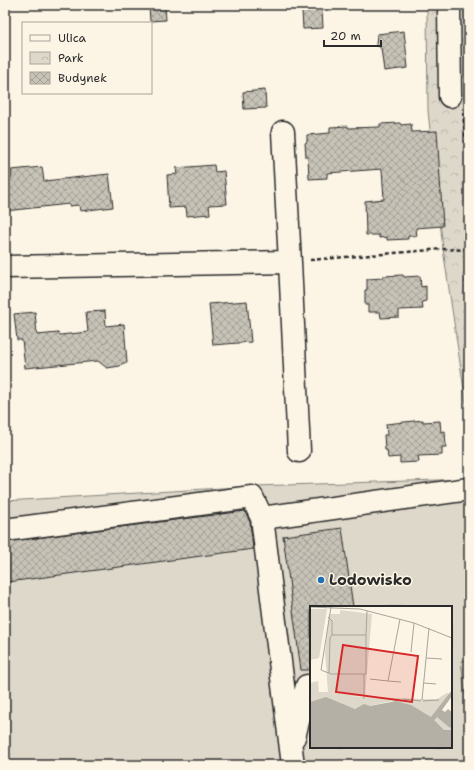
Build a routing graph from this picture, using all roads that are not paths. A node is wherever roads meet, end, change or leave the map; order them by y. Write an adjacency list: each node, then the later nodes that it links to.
1 (449, 5): 2 (street)
2 (450, 96)
3 (283, 132): 4 (street)
4 (290, 262): 5 (street); 6 (street)
5 (5, 267)
6 (299, 452)
7 (469, 490): 8 (street)
8 (262, 518): 9 (street); 11 (street)
9 (5, 530)
10 (306, 686): 11 (street)
11 (292, 758)

